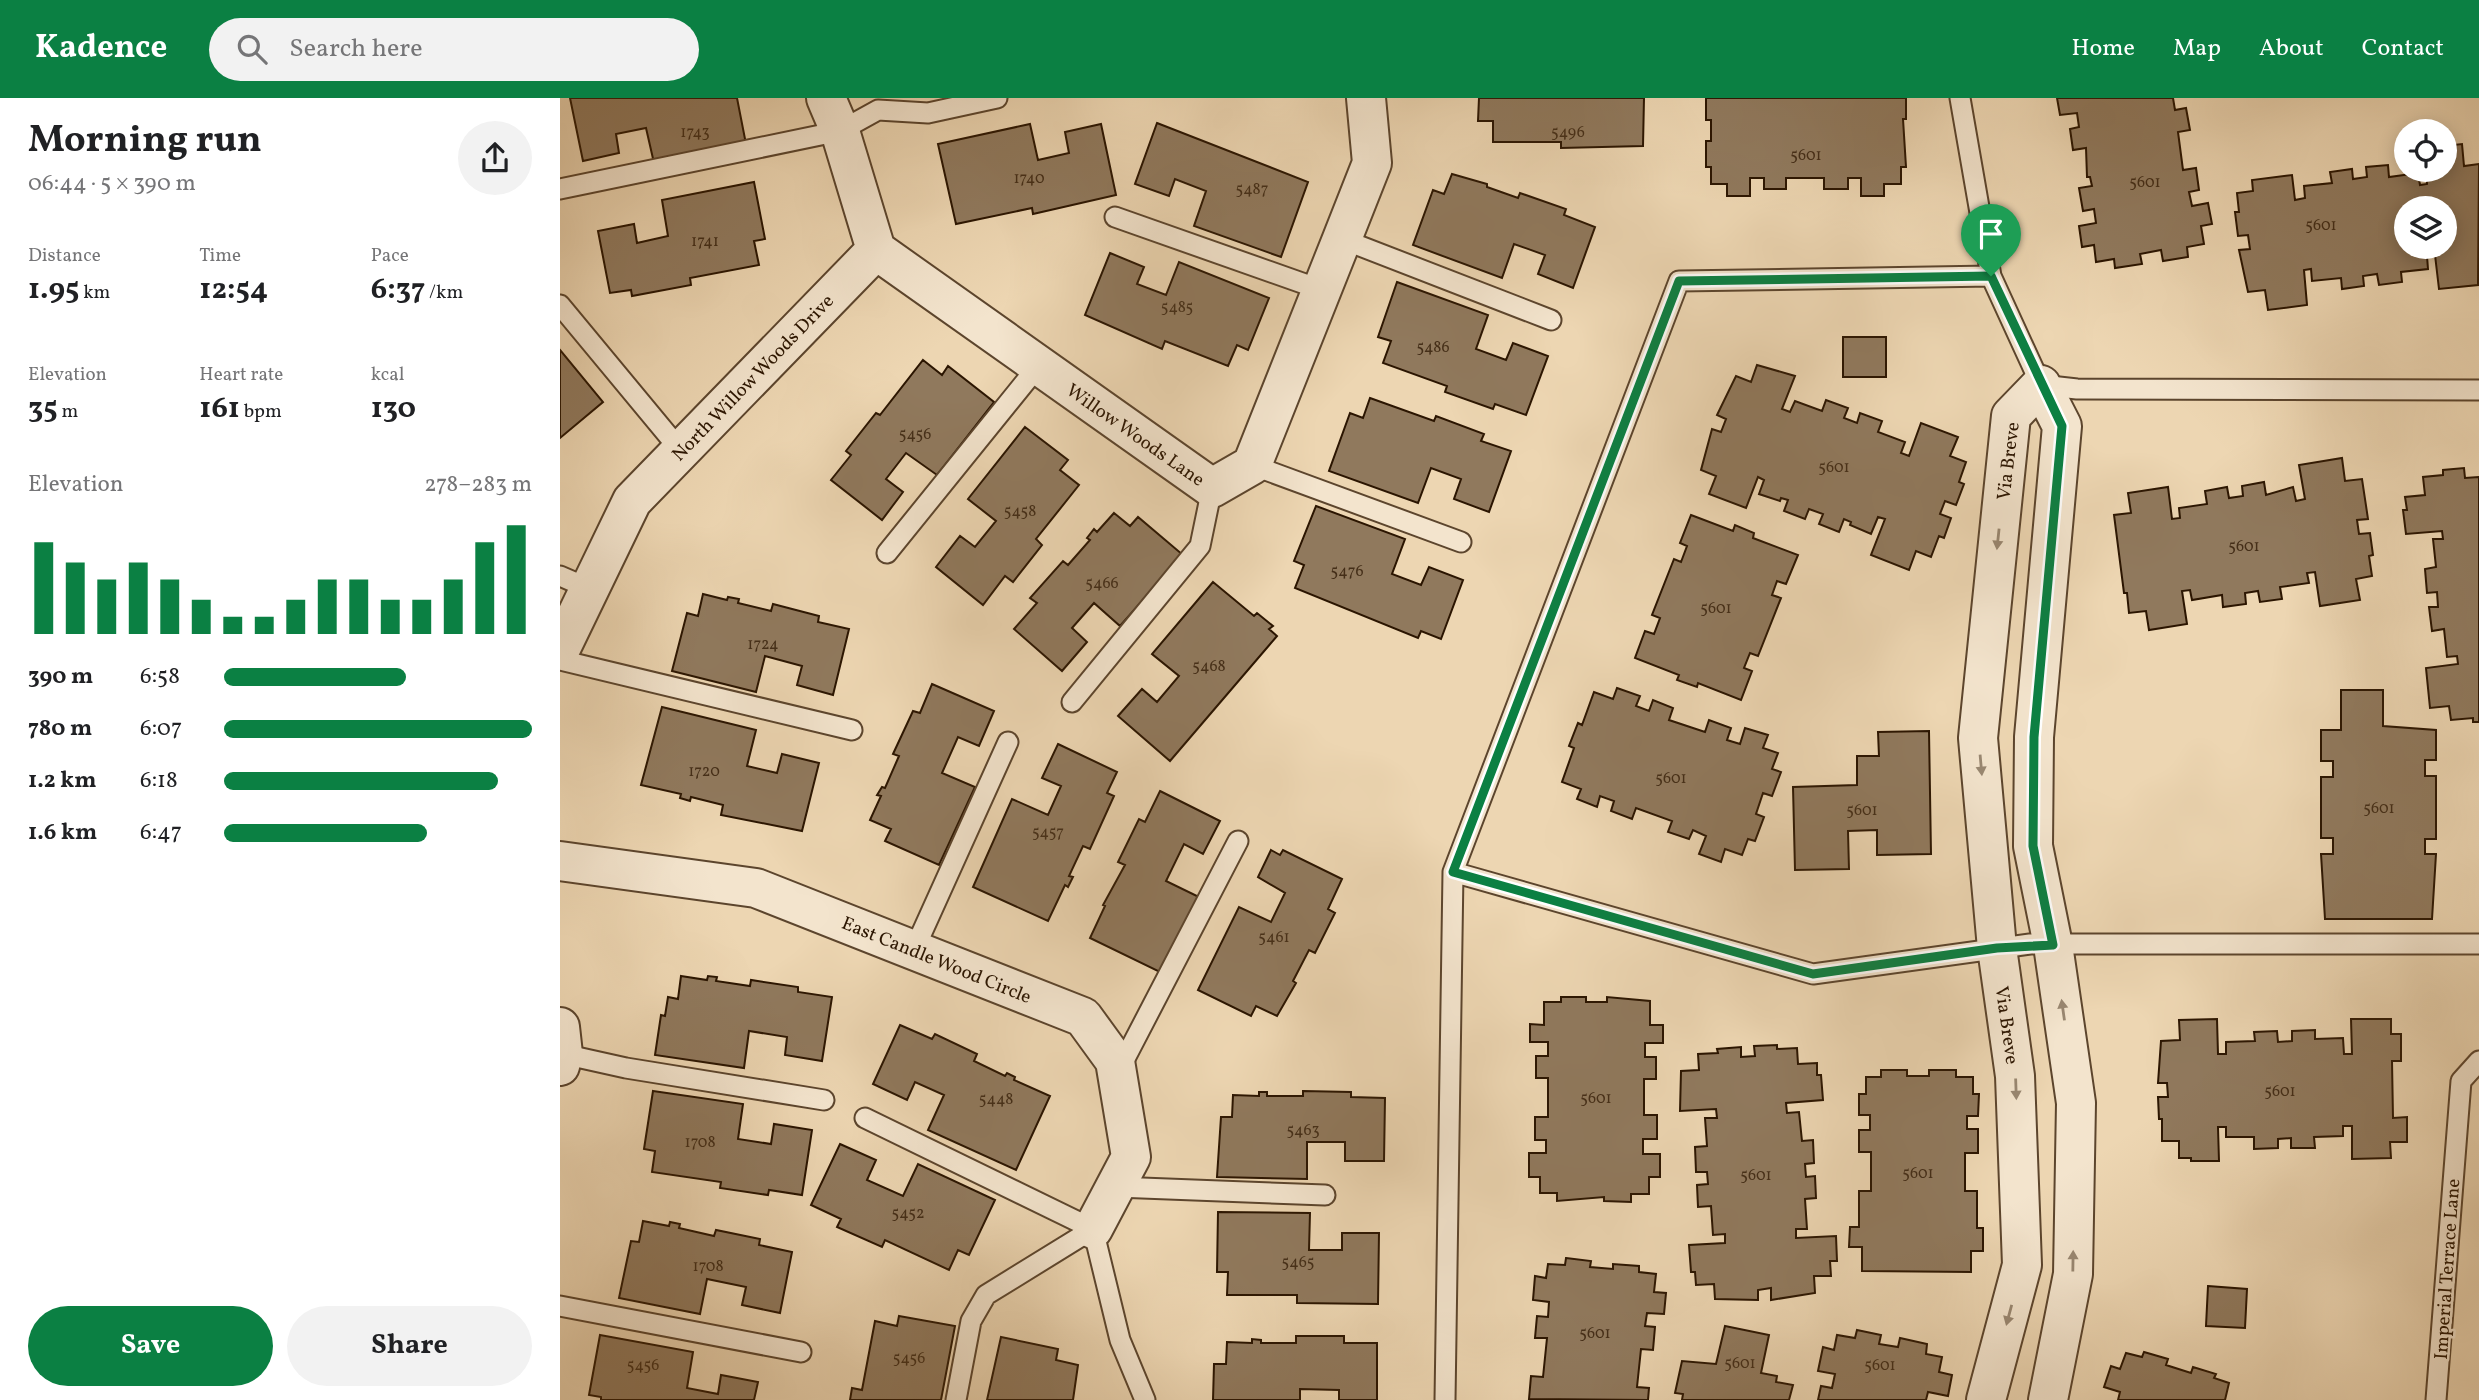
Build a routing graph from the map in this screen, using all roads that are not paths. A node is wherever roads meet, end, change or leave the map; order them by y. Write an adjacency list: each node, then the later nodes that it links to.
1 (997, 98): 4 (lane)
2 (1366, 98): 7 (street)
3 (1960, 98): 9 (lane)
4 (833, 115): 5 (lane); 8 (street)
5 (560, 189)
6 (1115, 217): 10 (lane)
7 (1342, 239): 10 (street); 12 (lane)
8 (876, 250): 13 (street, Willow Woods Lane); 16 (street, North Willow Woods Drive)
9 (1991, 276): 14 (lane); 29 (lane)
10 (1322, 290): 17 (street)
11 (560, 305): 16 (lane)
12 (1551, 320)
13 (1039, 365): 18 (street, Willow Woods Lane); 20 (lane)
14 (2041, 385): 15 (lane); 31 (street); 32 (street, Via Breve, one-way to 32)
15 (2479, 390)
16 (681, 451): 21 (street, North Willow Woods Drive)
17 (1252, 465): 18 (street, Willow Woods Lane); 19 (lane)
18 (1212, 488): 24 (lane)
19 (1461, 542)
20 (887, 553)
21 (575, 582): 22 (street, North Willow Woods Drive)
22 (560, 650)
23 (560, 660): 25 (lane)
24 (1072, 702)
25 (852, 730)
26 (1007, 742): 33 (lane)
27 (1238, 841): 36 (lane)
28 (560, 861): 33 (street, East Candle Wood Circle)
29 (1453, 872): 32 (lane); 46 (lane)
30 (2479, 944): 31 (lane)
31 (2053, 945): 32 (lane); 48 (street, one-way to 31)
32 (1997, 948): 47 (street, Via Breve, one-way to 47)
33 (914, 950): 36 (street, East Candle Wood Circle)
34 (561, 1049): 37 (lane)
35 (2479, 1061): 49 (lane, Imperial Terrace Lane)
36 (1118, 1074): 39 (street, East Candle Wood Circle)
37 (824, 1100)
38 (865, 1118): 41 (lane)
39 (1116, 1187): 40 (lane); 41 (street, East Candle Wood Circle)
40 (1325, 1195)
41 (1093, 1229): 44 (lane); 45 (lane)
42 (560, 1306): 43 (lane)
43 (801, 1352)
44 (956, 1400)
45 (1145, 1400)
46 (1445, 1400)
47 (1986, 1400)
48 (2048, 1400)
49 (2436, 1400)

